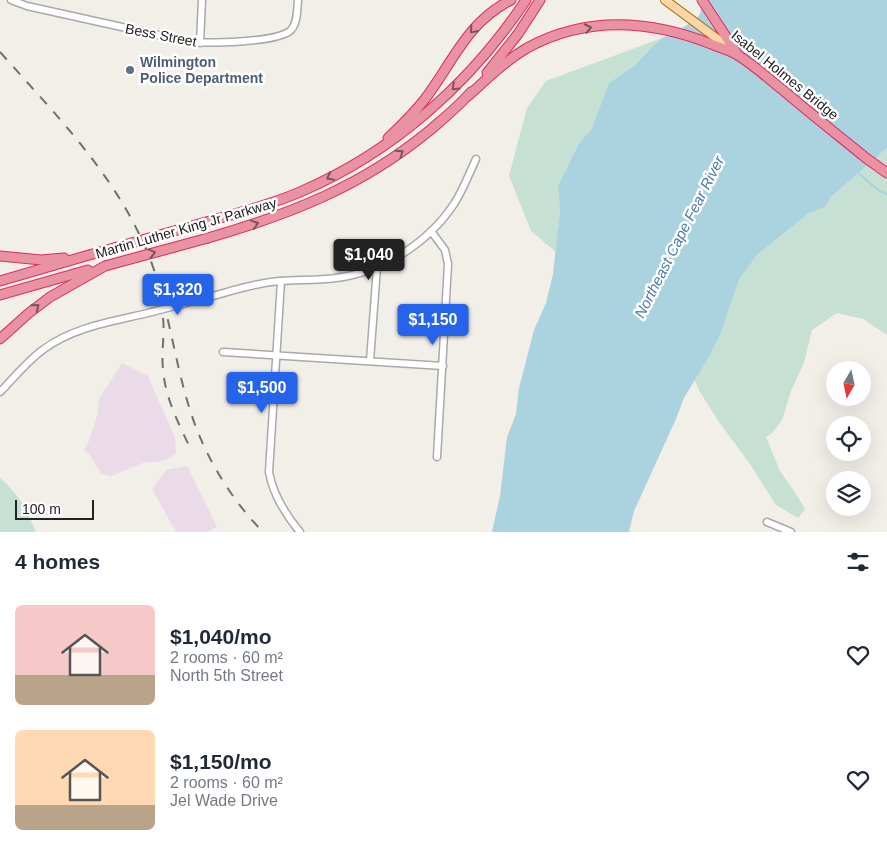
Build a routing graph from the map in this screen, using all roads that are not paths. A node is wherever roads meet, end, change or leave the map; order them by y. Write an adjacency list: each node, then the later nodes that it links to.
1 (11, 0): 9 (street, Bess Street)
2 (202, 0): 9 (street)
3 (298, 0): 9 (street, Bess Street)
4 (511, 0): 12 (highway, one-way to 12)
5 (526, 0): 12 (highway, Martin Luther King Jr Parkway, one-way to 12)
6 (702, 0): 10 (highway)
7 (668, 1): 10 (main road, Isabel Holmes Bridge)
8 (538, 2): 11 (highway, Martin Luther King Jr Parkway)
9 (200, 43)
10 (738, 55): 11 (highway, one-way to 10); 14 (highway, Isabel Holmes Bridge)
11 (468, 96): 18 (highway, Martin Luther King Jr Parkway, one-way to 11, bridge)
12 (373, 153): 16 (highway, Martin Luther King Jr Parkway, one-way to 16, bridge)
13 (476, 159): 15 (street)
14 (887, 173)
15 (431, 232): 19 (street); 27 (street)
16 (89, 255): 17 (highway); 20 (highway, Martin Luther King Jr Parkway)
17 (0, 256)
18 (105, 266): 22 (highway, Martin Luther King Jr Parkway); 23 (highway, one-way to 18)
19 (376, 267): 21 (street); 26 (street)
20 (0, 281)
21 (281, 281): 25 (street); 28 (street, bridge)
22 (0, 295)
23 (0, 340)
24 (223, 352): 25 (street)
25 (277, 355): 26 (street); 31 (street)
26 (370, 361): 27 (street)
27 (443, 366): 29 (street)
28 (0, 392)
29 (437, 457)
30 (767, 522): 32 (street)
31 (300, 532)
32 (791, 532)

